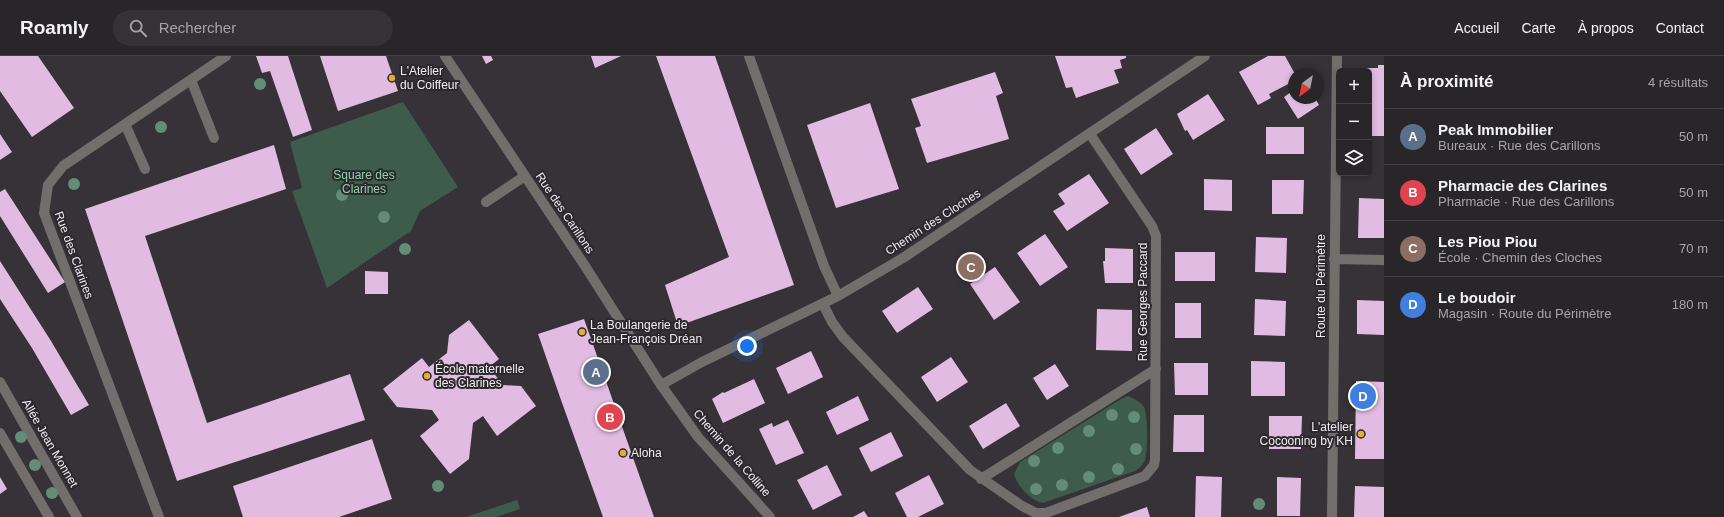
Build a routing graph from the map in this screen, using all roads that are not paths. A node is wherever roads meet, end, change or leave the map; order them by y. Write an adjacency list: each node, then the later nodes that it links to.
1 (226, 56): 6 (street, Rue des Clarines)
2 (445, 56): 11 (street, Rue des Carillons)
3 (749, 56): 15 (street)
4 (1205, 56): 8 (street, Chemin des Cloches)
5 (1337, 56): 13 (street, Route du Périmètre)
6 (191, 80): 7 (street, Rue des Clarines); 9 (street)
7 (126, 124): 10 (street); 24 (street, Rue des Clarines)
8 (1090, 134): 15 (street, Chemin des Cloches); 17 (street, Rue Georges Paccard)
9 (214, 138)
10 (145, 169)
11 (525, 176): 12 (street); 19 (street, Rue des Carillons)
12 (486, 202)
13 (1334, 259): 14 (street); 26 (street, Route du Périmètre)
14 (1384, 260)
15 (838, 296): 16 (street, Chemin des Cloches)
16 (822, 304): 19 (street, Chemin des Cloches); 21 (street, Rue Georges Paccard)
17 (1156, 370): 21 (street, Rue Georges Paccard); 21 (street, Rue Georges Paccard)
18 (0, 382): 23 (street, Allée Jean Monnet)
19 (661, 385): 25 (street, Chemin de la Colline)
20 (0, 433): 22 (street)
21 (981, 479)
22 (49, 517)
23 (77, 517)
24 (159, 517)
25 (770, 517)
26 (1332, 517)

